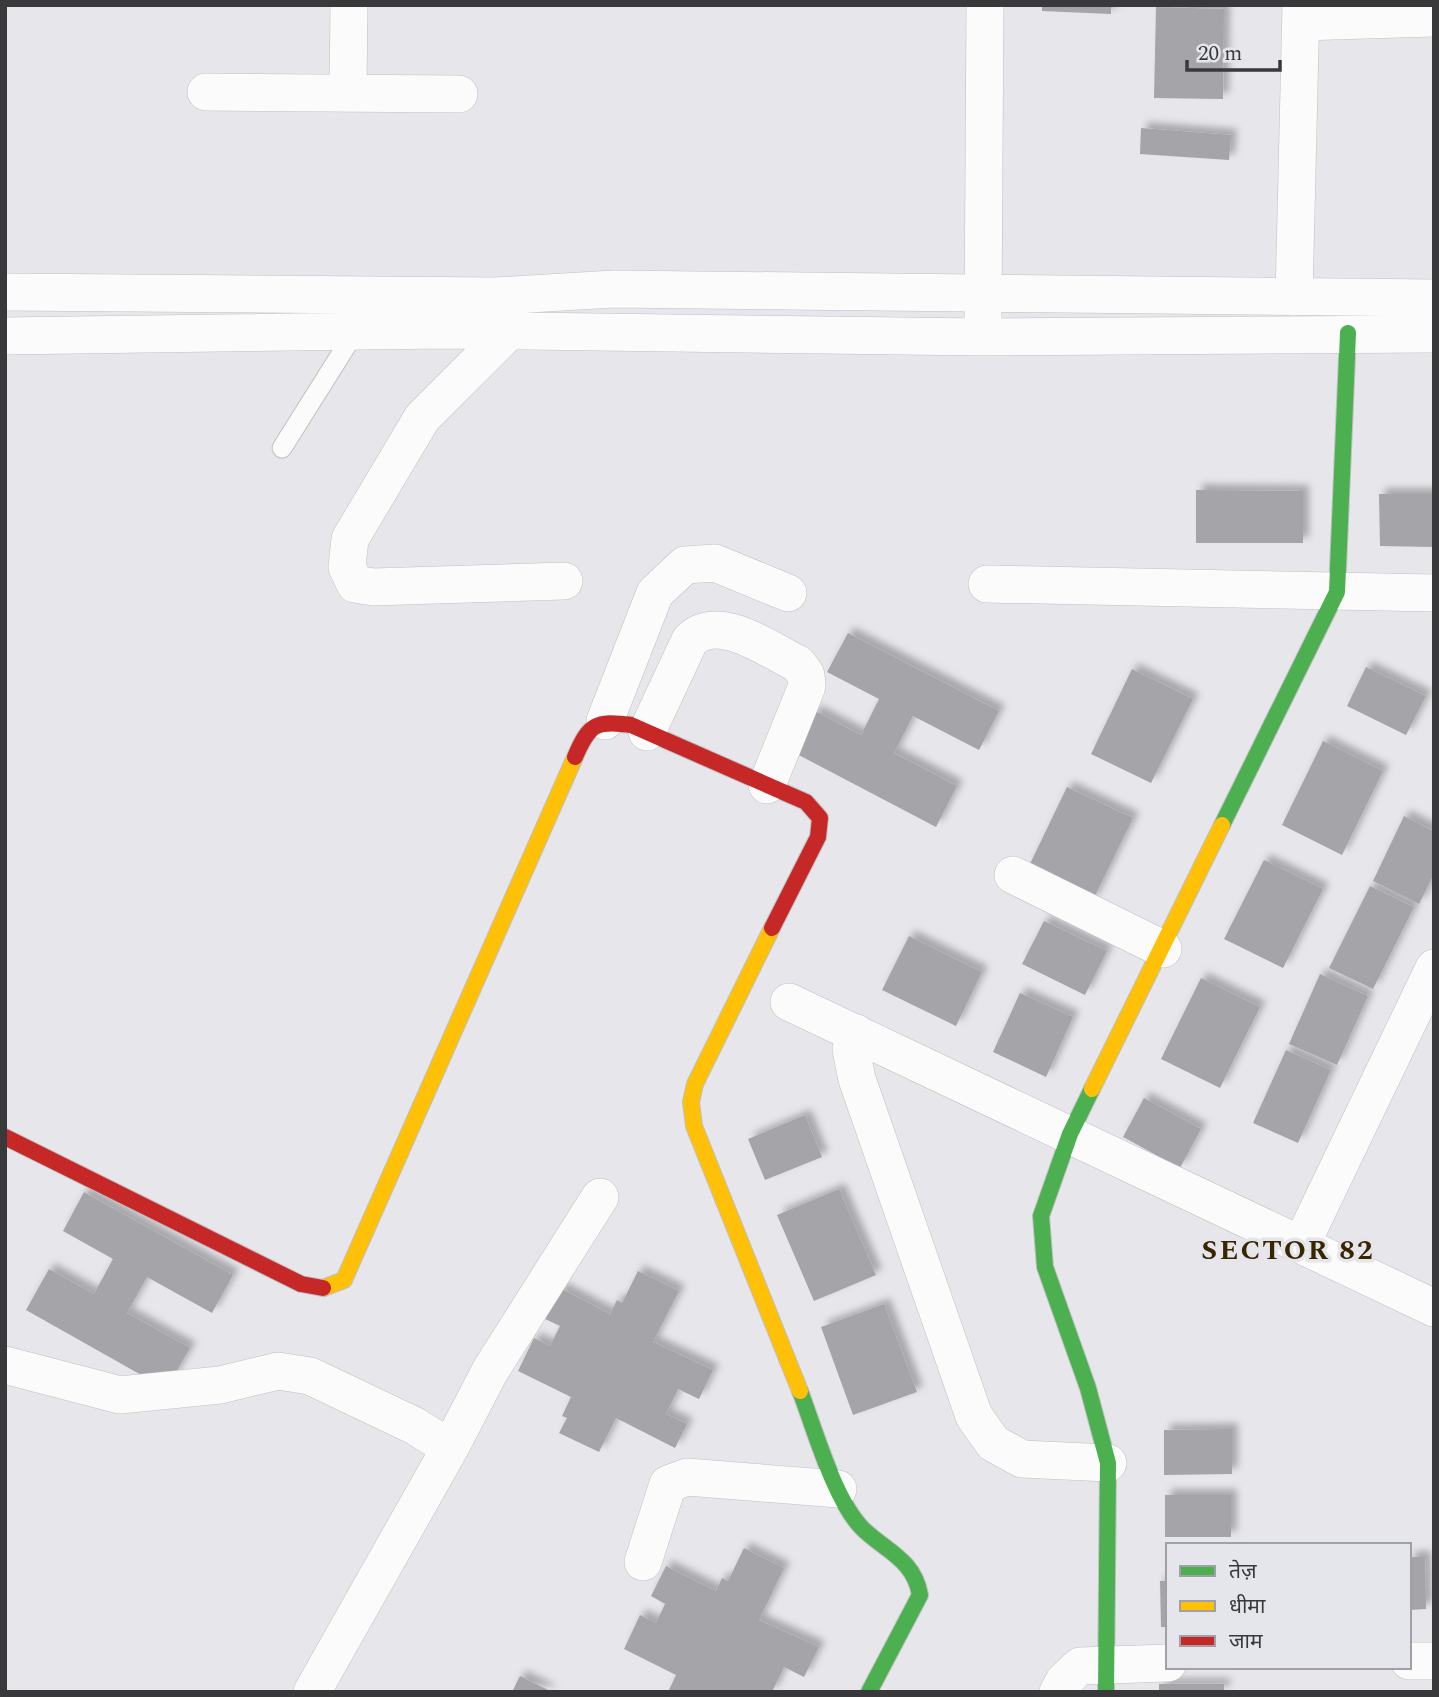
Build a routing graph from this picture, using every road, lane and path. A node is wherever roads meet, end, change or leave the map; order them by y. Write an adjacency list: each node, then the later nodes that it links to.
1 (349, 5): 5 (street)
2 (985, 5): 9 (street)
3 (1301, 13): 4 (street); 10 (street)
4 (1434, 18)
5 (348, 91): 6 (street); 7 (street)
6 (206, 92)
7 (459, 94)
8 (5, 292): 9 (street)
9 (982, 294): 10 (street); 17 (street)
10 (1294, 297): 11 (street)
11 (1434, 298)
12 (355, 332): 13 (street); 16 (street); 18 (lane)
13 (507, 333): 17 (street); 19 (street)
14 (1348, 333): 15 (street); 17 (street); 21 (street)
15 (1434, 334)
16 (5, 337)
17 (983, 337)
18 (282, 448)
19 (564, 581)
20 (987, 584): 21 (street)
21 (1337, 592): 23 (street); 28 (street)
22 (788, 593): 24 (street)
23 (1434, 593)
24 (606, 721): 25 (street); 33 (street)
25 (647, 732): 26 (street); 26 (street)
26 (767, 785): 40 (street)
27 (1013, 875): 28 (street)
28 (1163, 949): 32 (street)
29 (1434, 968): 35 (street)
30 (789, 1002): 31 (street)
31 (856, 1033): 32 (street); 39 (street)
32 (1070, 1135): 35 (street); 39 (street)
33 (5, 1137)
34 (600, 1197): 38 (street)
35 (1301, 1245): 36 (street)
36 (1434, 1308)
37 (5, 1364): 38 (street)
38 (450, 1448): 46 (street)
39 (1108, 1463): 45 (street)
40 (838, 1489): 41 (street); 47 (street)
41 (643, 1562)
42 (1411, 1661): 43 (street)
43 (1434, 1661)
44 (1166, 1663): 45 (street)
45 (1107, 1678): 48 (street)
46 (312, 1692)
47 (869, 1692)
48 (1058, 1692)

